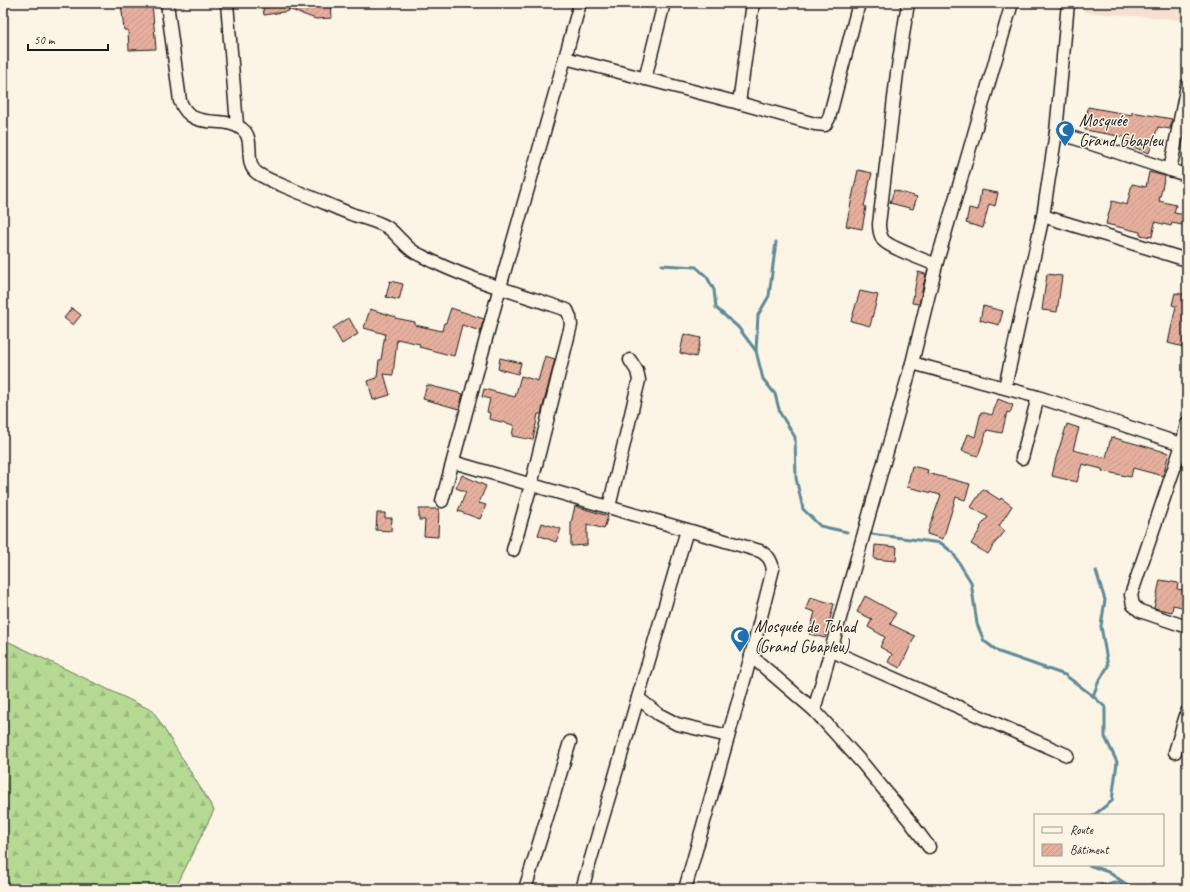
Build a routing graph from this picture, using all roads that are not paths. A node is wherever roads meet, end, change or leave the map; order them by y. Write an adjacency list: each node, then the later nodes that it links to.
1 (167, 3): 14 (street)
2 (227, 3): 14 (street)
3 (580, 3): 10 (street)
4 (664, 3): 11 (street)
5 (753, 3): 13 (street)
6 (859, 3): 13 (street)
7 (908, 3): 20 (street)
8 (1012, 3): 20 (street)
9 (1068, 3): 15 (street)
10 (565, 58): 11 (street); 21 (street)
11 (645, 79): 13 (street)
12 (1187, 85): 16 (street)
13 (739, 103)
14 (237, 125): 21 (street)
15 (1056, 132): 16 (street); 18 (street)
16 (1170, 170): 17 (street)
17 (1187, 175)
18 (1043, 216): 19 (street); 24 (street)
19 (1187, 260)
20 (936, 265): 23 (street)
21 (500, 287): 29 (street); 30 (street)
22 (630, 360): 32 (street)
23 (912, 363): 24 (street); 36 (street)
24 (1005, 387): 25 (street)
25 (1038, 397): 27 (street); 28 (street)
26 (1187, 423): 27 (street)
27 (1184, 445): 35 (street)
28 (1022, 458)
29 (453, 462): 30 (street); 31 (street)
30 (531, 485): 32 (street); 34 (street)
31 (442, 501)
32 (609, 507): 33 (street)
33 (686, 530): 37 (street); 38 (street)
34 (513, 550)
35 (1187, 627)
36 (832, 651): 39 (street); 44 (street)
37 (751, 656): 39 (street); 41 (street)
38 (638, 698): 41 (street); 47 (street)
39 (814, 710): 45 (street)
40 (1187, 712): 43 (street)
41 (728, 736): 48 (street)
42 (570, 742): 46 (street)
43 (1175, 752)
44 (1067, 755)
45 (929, 847)
46 (525, 889)
47 (582, 889)
48 (685, 889)

